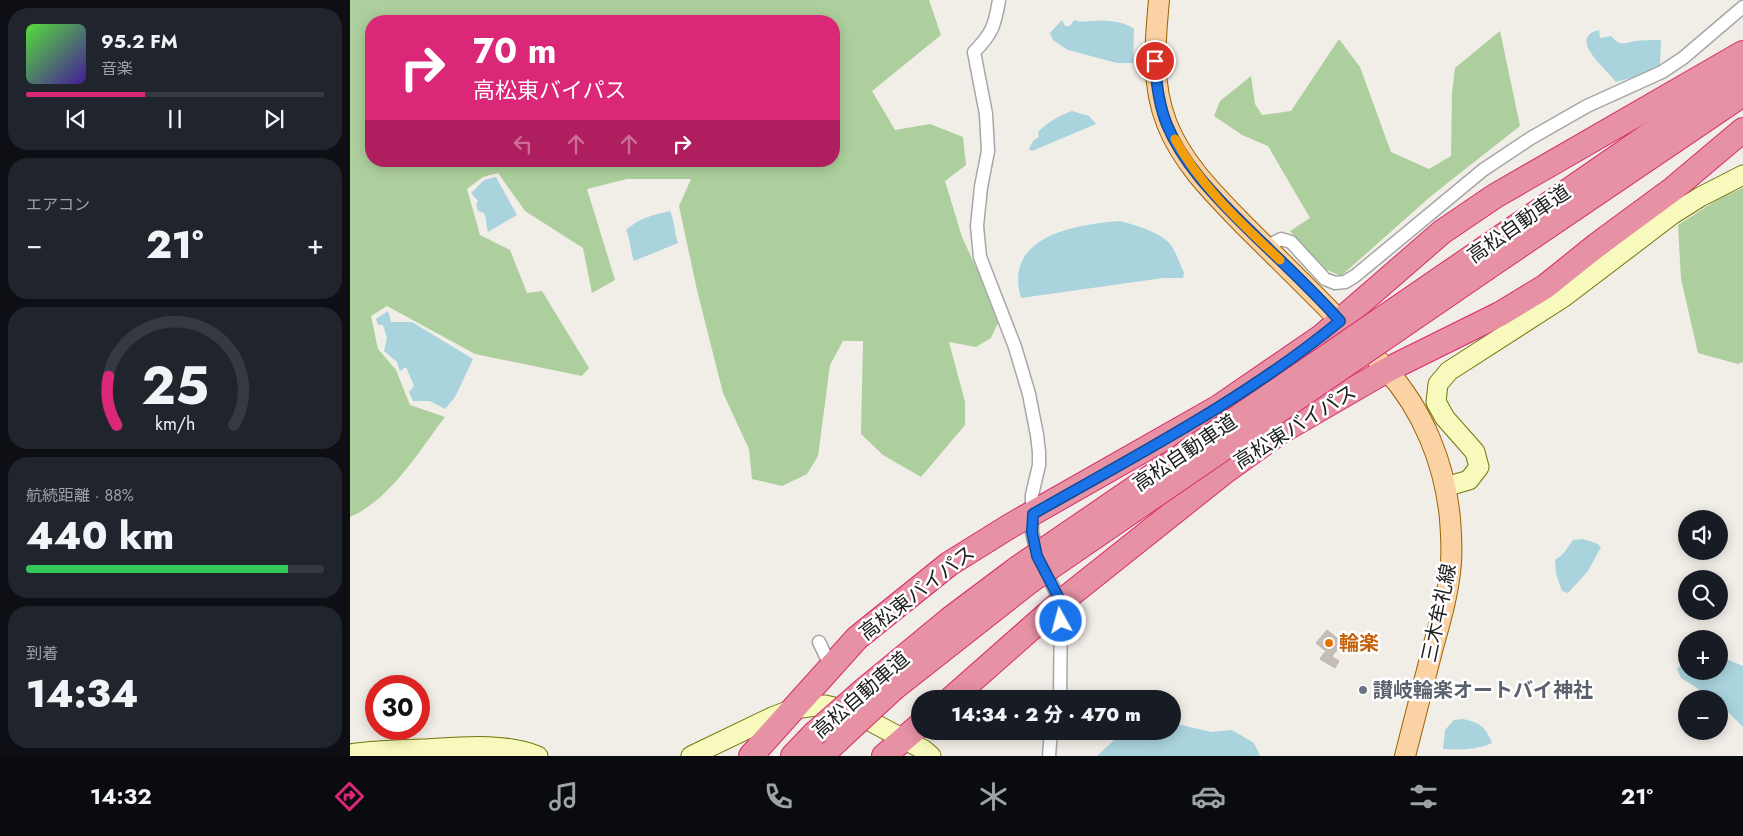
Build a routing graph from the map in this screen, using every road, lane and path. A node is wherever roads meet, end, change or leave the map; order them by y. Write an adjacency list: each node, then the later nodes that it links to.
1 (1000, 0): 14 (street)
2 (1159, 0): 9 (main road, 三木牟礼線)
3 (1743, 7): 9 (street)
4 (1743, 53): 11 (highway, 高松東バイパス)
5 (1743, 70): 10 (highway, 高松自動車道)
6 (1743, 94): 10 (highway, 高松自動車道)
7 (1743, 130): 12 (highway, 高松東バイパス)
8 (1743, 176): 13 (street)
9 (1266, 247): 11 (main road, 三木牟礼線)
10 (1483, 260): 15 (highway, 高松自動車道, bridge)
11 (1340, 321): 12 (main road, 三木牟礼線); 14 (highway, 高松東バイパス)
12 (1387, 370): 13 (main road, 三木牟礼線); 16 (highway, 高松東バイパス)
13 (1445, 487): 35 (main road, 三木牟礼線)
14 (1033, 514): 16 (street); 18 (highway, 高松東バイパス)
15 (1024, 574): 26 (highway, 高松自動車道, bridge); 26 (highway, 高松自動車道, bridge)
16 (1061, 602): 19 (highway, 高松東バイパス); 20 (street)
17 (819, 642): 18 (street)
18 (831, 666): 21 (highway, 高松東バイパス)
19 (961, 690)
20 (1060, 690)
21 (793, 709): 22 (street); 29 (street); 30 (highway, 高松東バイパス)
22 (911, 732)
23 (911, 733): 32 (highway)
24 (919, 740): 33 (street)
25 (1051, 740): 34 (street)
26 (824, 743): 31 (highway, 高松自動車道)
27 (350, 754): 28 (street)
28 (538, 756)
29 (691, 756)
30 (752, 756)
31 (793, 756)
32 (884, 756)
33 (932, 756)
34 (1049, 756)
35 (1404, 756)

